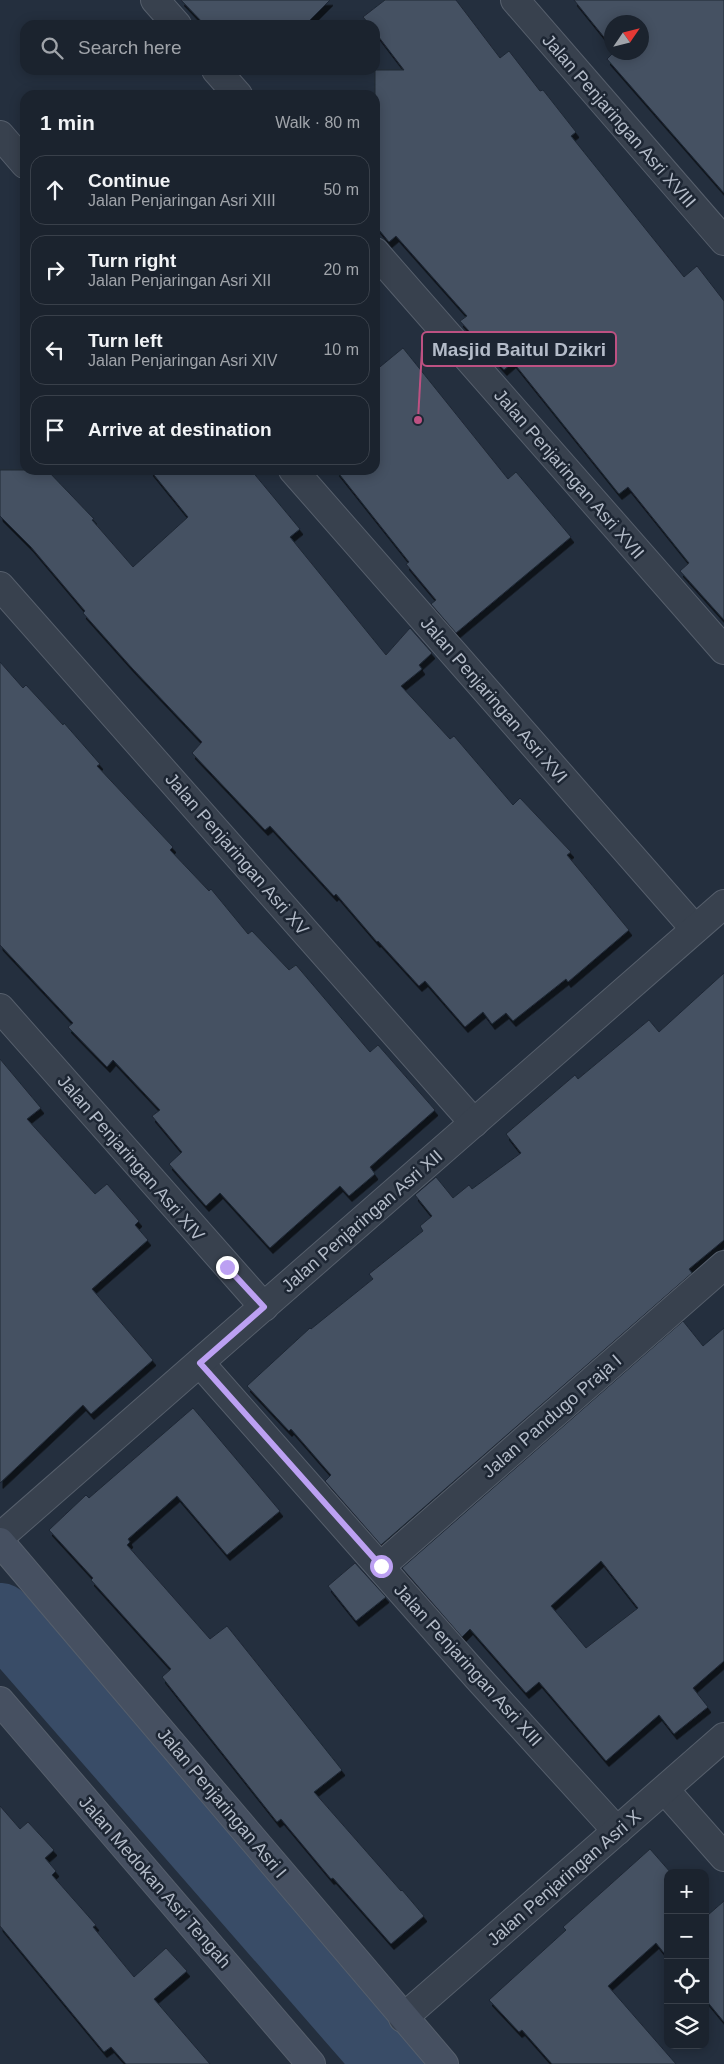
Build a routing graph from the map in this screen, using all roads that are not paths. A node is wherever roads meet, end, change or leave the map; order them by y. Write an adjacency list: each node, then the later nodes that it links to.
1 (155, 0): 3 (street)
2 (514, 0): 8 (street, Jalan Penjaringan Asri XVIII)
3 (173, 20)
4 (220, 75): 5 (street)
5 (234, 90)
6 (0, 135): 7 (street)
7 (20, 158)
8 (724, 241)
9 (380, 258): 12 (street, Jalan Penjaringan Asri XVII)
10 (297, 475): 14 (street, Jalan Penjaringan Asri XVI)
11 (0, 586): 16 (street, Jalan Penjaringan Asri XV)
12 (724, 650)
13 (724, 904): 14 (street, Jalan Penjaringan Asri XII)
14 (695, 929): 16 (street, Jalan Penjaringan Asri XII)
15 (0, 1008): 18 (street, Jalan Penjaringan Asri XIV)
16 (474, 1123): 18 (street, Jalan Penjaringan Asri XII)
17 (724, 1265): 22 (street, Jalan Pandugo Praja I)
18 (264, 1307): 19 (street, Jalan Penjaringan Asri XII)
19 (200, 1363): 20 (street, Jalan Penjaringan Asri XII); 22 (street, Jalan Penjaringan Asri XIII)
20 (0, 1537)
21 (0, 1542): 28 (street, Jalan Penjaringan Asri I)
22 (381, 1566): 26 (street, Jalan Penjaringan Asri XIII)
23 (0, 1701): 29 (street, Jalan Medokan Asri Tengah)
24 (724, 1737): 25 (street, Jalan Penjaringan Asri X)
25 (665, 1790): 26 (street, Jalan Penjaringan Asri X); 27 (street)
26 (617, 1831): 28 (street, Jalan Penjaringan Asri X)
27 (724, 1857)
28 (404, 2018): 30 (street, Jalan Penjaringan Asri I)
29 (311, 2064)
30 (444, 2064)

